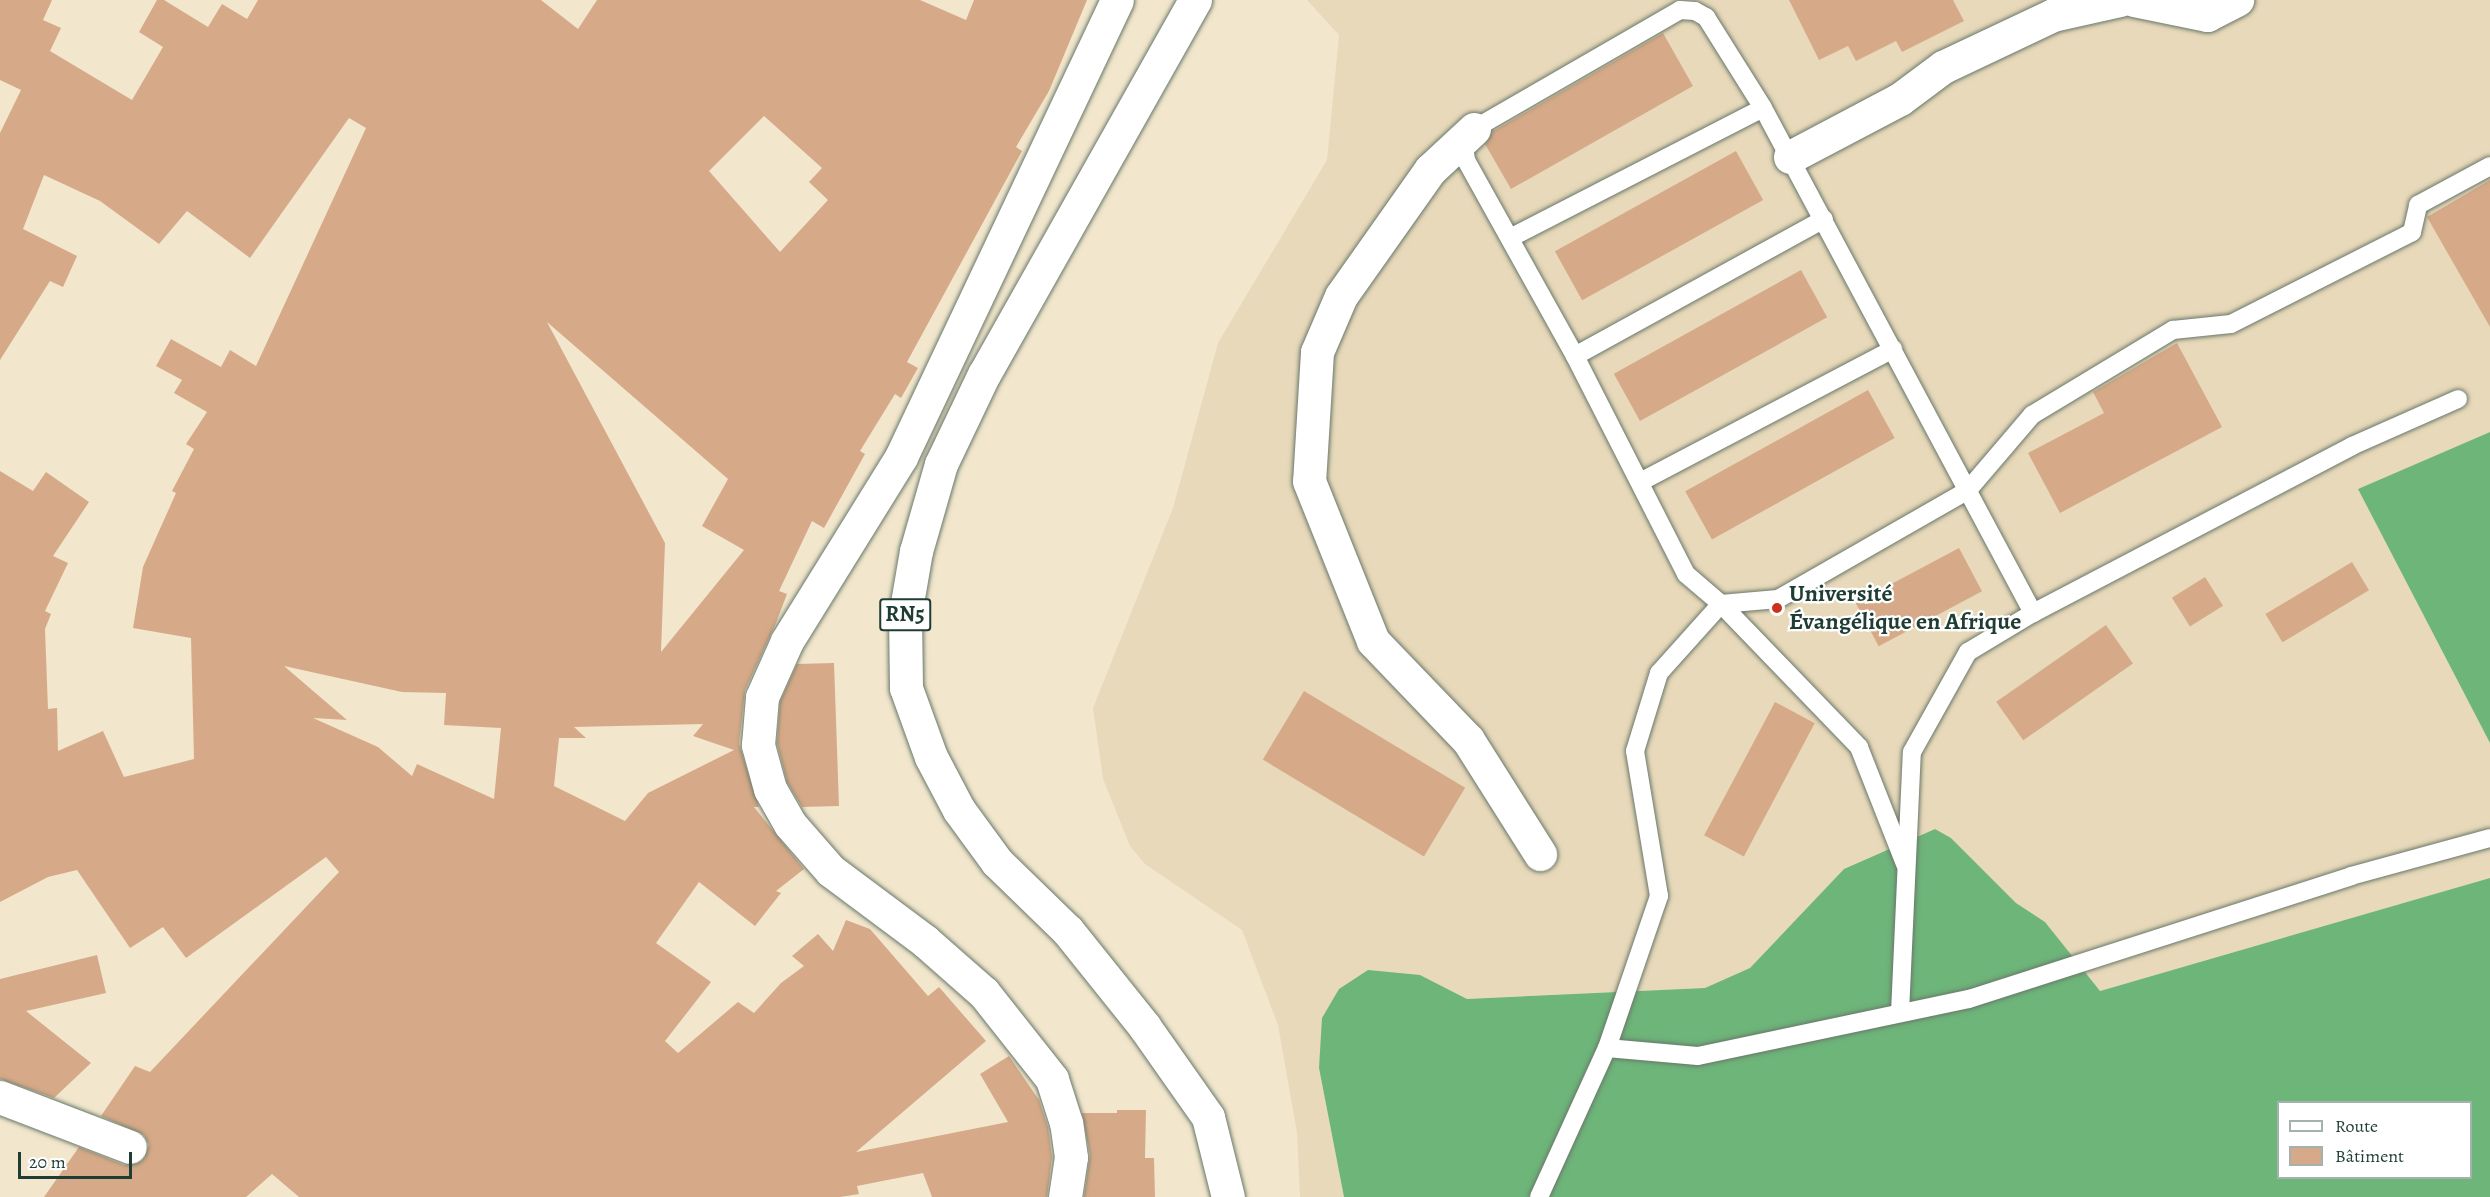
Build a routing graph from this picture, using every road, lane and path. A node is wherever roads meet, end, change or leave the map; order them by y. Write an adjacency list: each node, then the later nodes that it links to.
1 (1117, 0): 26 (main road)
2 (1195, 0): 27 (main road, RN5)
3 (2120, 0): 8 (main road)
4 (2134, 0): 5 (main road)
5 (2237, 0)
6 (1763, 108): 7 (lane); 8 (lane); 11 (lane)
7 (1474, 129): 11 (lane); 20 (main road)
8 (1790, 157): 10 (lane)
9 (2490, 166): 16 (lane)
10 (1824, 219): 12 (lane); 13 (lane)
11 (1510, 238): 13 (lane)
12 (1893, 349): 15 (lane); 16 (lane)
13 (1575, 356): 15 (lane)
14 (2457, 399): 18 (lane)
15 (1640, 482): 17 (lane)
16 (1968, 490): 17 (lane); 18 (lane)
17 (1721, 604): 21 (lane); 23 (lane)
18 (2033, 613): 21 (lane)
19 (2490, 838): 22 (lane)
20 (1540, 854)
21 (1905, 864): 22 (lane)
22 (1900, 1013): 23 (lane)
23 (1607, 1048): 28 (lane)
24 (0, 1097): 25 (main road)
25 (130, 1148)
26 (1065, 1197)
27 (1228, 1197)
28 (1539, 1197)

